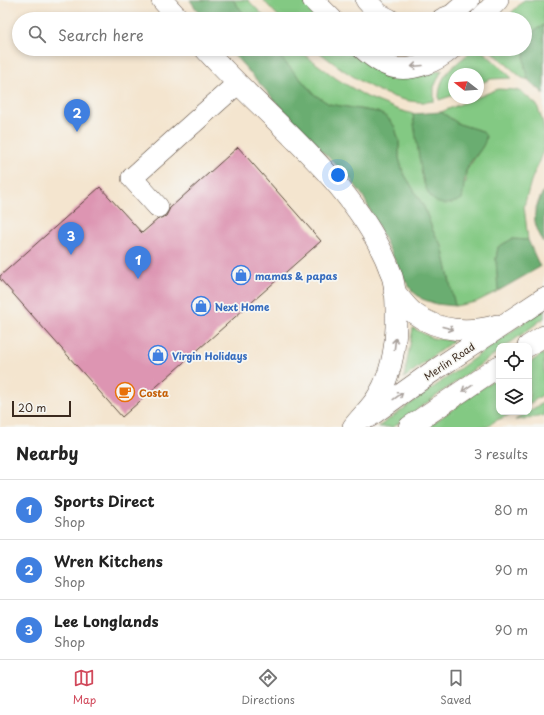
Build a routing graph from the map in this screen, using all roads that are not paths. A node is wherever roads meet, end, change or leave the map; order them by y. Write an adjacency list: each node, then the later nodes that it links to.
1 (162, 0): 6 (street)
2 (313, 0): 7 (street)
3 (366, 0): 8 (street)
4 (469, 0): 9 (street)
5 (498, 0): 10 (street)
6 (173, 12)
7 (325, 12)
8 (377, 12)
9 (455, 12)
10 (487, 12)
11 (211, 56): 14 (street)
12 (371, 56): 13 (street, one-way to 12)
13 (444, 56)
14 (237, 84): 15 (street); 16 (street)
15 (158, 207)
16 (394, 291): 18 (street, one-way to 18); 23 (street, one-way to 16)
17 (544, 298): 18 (street, Merlin Road)
18 (509, 322): 23 (street, Merlin Road, one-way to 18)
19 (544, 336): 20 (street)
20 (532, 344)
21 (496, 368): 22 (street, one-way to 22)
22 (414, 424)
23 (354, 427)

